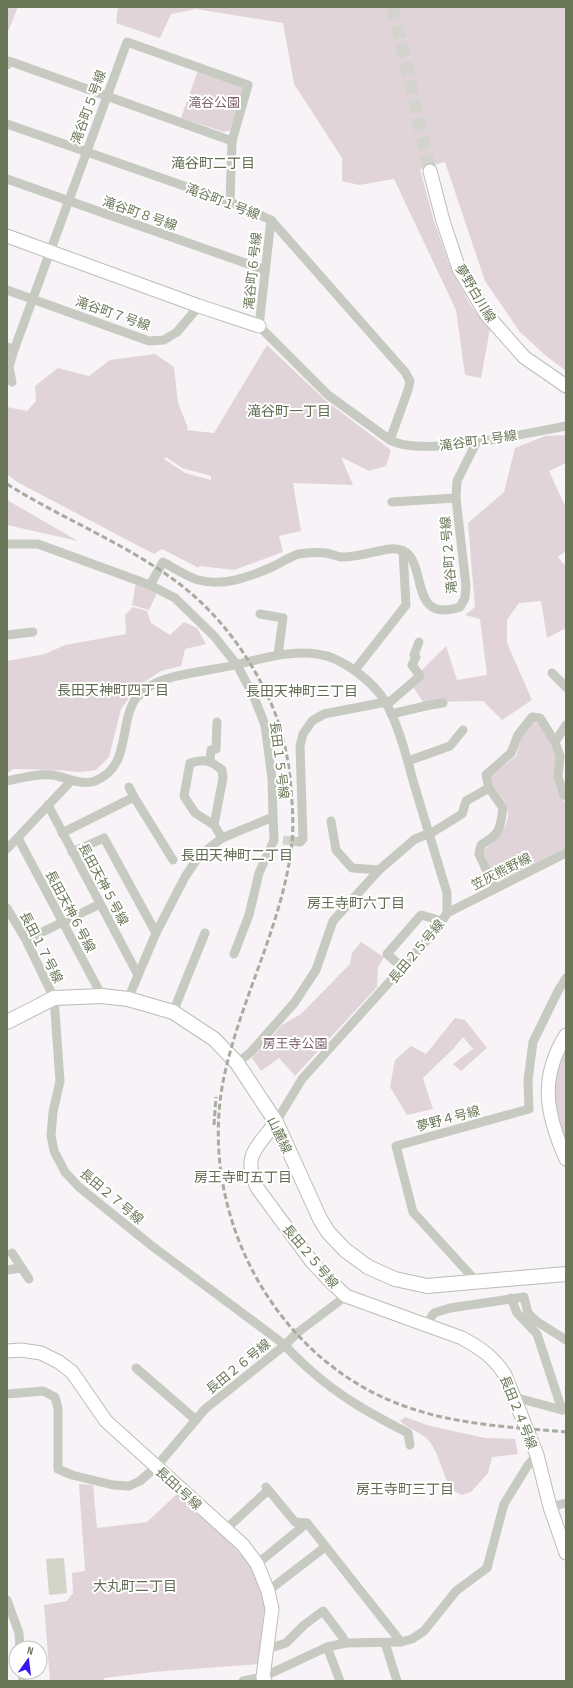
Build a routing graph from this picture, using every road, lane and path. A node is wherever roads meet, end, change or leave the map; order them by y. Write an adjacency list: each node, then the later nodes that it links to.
1 (7, 65): 2 (street)
2 (106, 97): 4 (street); 4 (street, 滝谷町５号線); 5 (street, 滝谷町５号線)
3 (7, 124): 5 (street, 滝谷町１号線)
4 (232, 141): 9 (street)
5 (86, 152): 8 (street, 滝谷町５号線); 9 (street, 滝谷町１号線)
6 (430, 171): 20 (street, 夢野白川線)
7 (7, 179): 8 (street, 滝谷町８号線)
8 (68, 201): 12 (street, 滝谷町５号線); 13 (street, 滝谷町８号線)
9 (230, 202): 10 (street, 滝谷町１号線)
10 (271, 220): 13 (street, 滝谷町６号線); 22 (street, 滝谷町１号線)
11 (7, 236): 12 (street, 滝谷町１号線)
12 (50, 251): 15 (street, 滝谷町５号線); 16 (street, 滝谷町１号線)
13 (265, 270): 17 (street, 滝谷町６号線)
14 (7, 290): 15 (street, 滝谷町７号線)
15 (32, 299): 16 (street, 滝谷町７号線); 18 (street, 滝谷町５号線)
16 (199, 306): 17 (street, 滝谷町１号線)
17 (259, 326): 22 (street, 滝谷町１号線)
18 (11, 349): 19 (street, 滝谷町５号線)
19 (12, 382)
20 (566, 386)
21 (566, 426): 23 (street, 滝谷町１号線)
22 (390, 440): 23 (street, 滝谷町１号線)
23 (476, 443): 24 (street, 滝谷町２号線)
24 (456, 498): 25 (street); 27 (street, 滝谷町２号線)
25 (392, 502)
26 (7, 544): 28 (street, 長田１５号線)
27 (403, 551): 28 (street); 35 (street)
28 (150, 585): 34 (street, 長田１５号線)
29 (260, 614): 33 (street)
30 (33, 632): 31 (street)
31 (7, 635)
32 (419, 642): 38 (street)
33 (278, 655): 34 (street, 長田２５号線); 35 (street, 長田２５号線)
34 (237, 665): 48 (street, 長田２５号線); 54 (street, 長田１５号線)
35 (355, 670): 38 (street, 長田２５号線)
36 (552, 673): 37 (street)
37 (566, 687)
38 (385, 702): 40 (street, 長田２５号線); 61 (street)
39 (444, 703): 40 (street)
40 (392, 714): 46 (street, 長田２５号線)
41 (217, 722): 45 (street)
42 (566, 725): 44 (street)
43 (463, 730): 46 (street)
44 (555, 742): 50 (street); 51 (street)
45 (210, 761): 56 (street); 56 (street)
46 (408, 761): 58 (street, 長田２５号線)
47 (7, 781): 48 (street, 長田２５号線)
48 (71, 781): 53 (street)
49 (129, 787): 52 (street)
50 (489, 788): 58 (street); 67 (street)
51 (566, 796)
52 (134, 797): 57 (street); 65 (street)
53 (48, 805): 57 (street, 長田天神５号線); 59 (street)
54 (273, 817): 60 (street, 長田１５号線); 75 (street)
55 (331, 821): 66 (street)
56 (214, 825): 60 (street)
57 (62, 833): 63 (street, 長田天神５号線)
58 (428, 833): 66 (street); 70 (street, 長田２５号線)
59 (18, 838): 62 (street); 71 (street, 長田天神６号線)
60 (222, 838): 72 (street, 長田１５号線)
61 (294, 841)
62 (7, 849)
63 (72, 852): 68 (street, 長田天神５号線); 72 (street)
64 (566, 853): 67 (street, 笠灰熊野線)
65 (173, 860)
66 (379, 870): 85 (street)
67 (495, 889): 70 (street, 笠灰熊野線)
68 (100, 904): 71 (street); 77 (street, 長田天神５号線)
69 (7, 908): 74 (street, 長田１７号線)
70 (445, 917): 76 (street, 長田２５号線); 76 (street)
71 (63, 922): 74 (street); 79 (street, 長田天神６号線)
72 (156, 933): 77 (street, 長田１５号線)
73 (206, 933): 82 (street)
74 (26, 940): 80 (street, 長田１７号線)
75 (234, 954)
76 (403, 968): 86 (street, 長田２５号線)
77 (138, 975): 81 (street, 長田１５号線)
78 (566, 978): 93 (street, 夢野４号線)
79 (102, 996): 80 (main road, 山麓線); 81 (main road, 山麓線)
80 (54, 998): 83 (main road, 山麓線); 98 (street, 長田２７号線)
81 (128, 999): 82 (main road, 山麓線)
82 (173, 1012): 85 (main road, 山麓線)
83 (7, 1022)
84 (566, 1035): 87 (street)
85 (236, 1062): 86 (main road, 山麓線)
86 (276, 1122): 93 (main road, 山麓線); 94 (street, 長田２５号線)
87 (566, 1159)
88 (12, 1253): 89 (street)
89 (21, 1268): 90 (street); 92 (street)
90 (7, 1270)
91 (566, 1274): 93 (main road, 山麓線)
92 (29, 1279)
93 (476, 1281)
94 (346, 1296): 96 (street, 長田２４号線); 98 (street, 長田２６号線)
95 (511, 1298): 96 (street); 97 (street); 102 (street)
96 (425, 1326): 102 (street, 長田２４号線)
97 (566, 1340)
98 (285, 1345): 103 (street, 長田２６号線); 104 (street, 長田２７号線)
99 (7, 1351): 106 (street, 長田1号線)
100 (136, 1368): 103 (street)
101 (7, 1394): 106 (street, 長田２６号線)
102 (514, 1397): 105 (street, 長田２４号線)
103 (196, 1420): 106 (street, 長田２６号線)
104 (410, 1445)
105 (537, 1456): 108 (street, 長田２４号線); 117 (street)
106 (156, 1467): 110 (street, 長田1号線)
107 (566, 1503): 108 (street)
108 (550, 1507): 112 (street, 長田２４号線)
109 (307, 1523): 110 (street); 111 (street); 113 (street)
110 (226, 1529): 113 (street, 長田1号線)
111 (325, 1547): 114 (street); 117 (street)
112 (566, 1553)
113 (256, 1564): 114 (street, 長田1号線)
114 (268, 1591): 121 (street, 長田1号線)
115 (7, 1600): 116 (street)
116 (19, 1640)
117 (401, 1642): 119 (street)
118 (346, 1643): 119 (street); 120 (street); 121 (street)
119 (385, 1643): 125 (street)
120 (327, 1647): 122 (street); 124 (street)
121 (267, 1649): 122 (street, 長田1号線)
122 (264, 1679): 123 (street)
123 (243, 1681)
124 (340, 1681)
125 (397, 1681)

